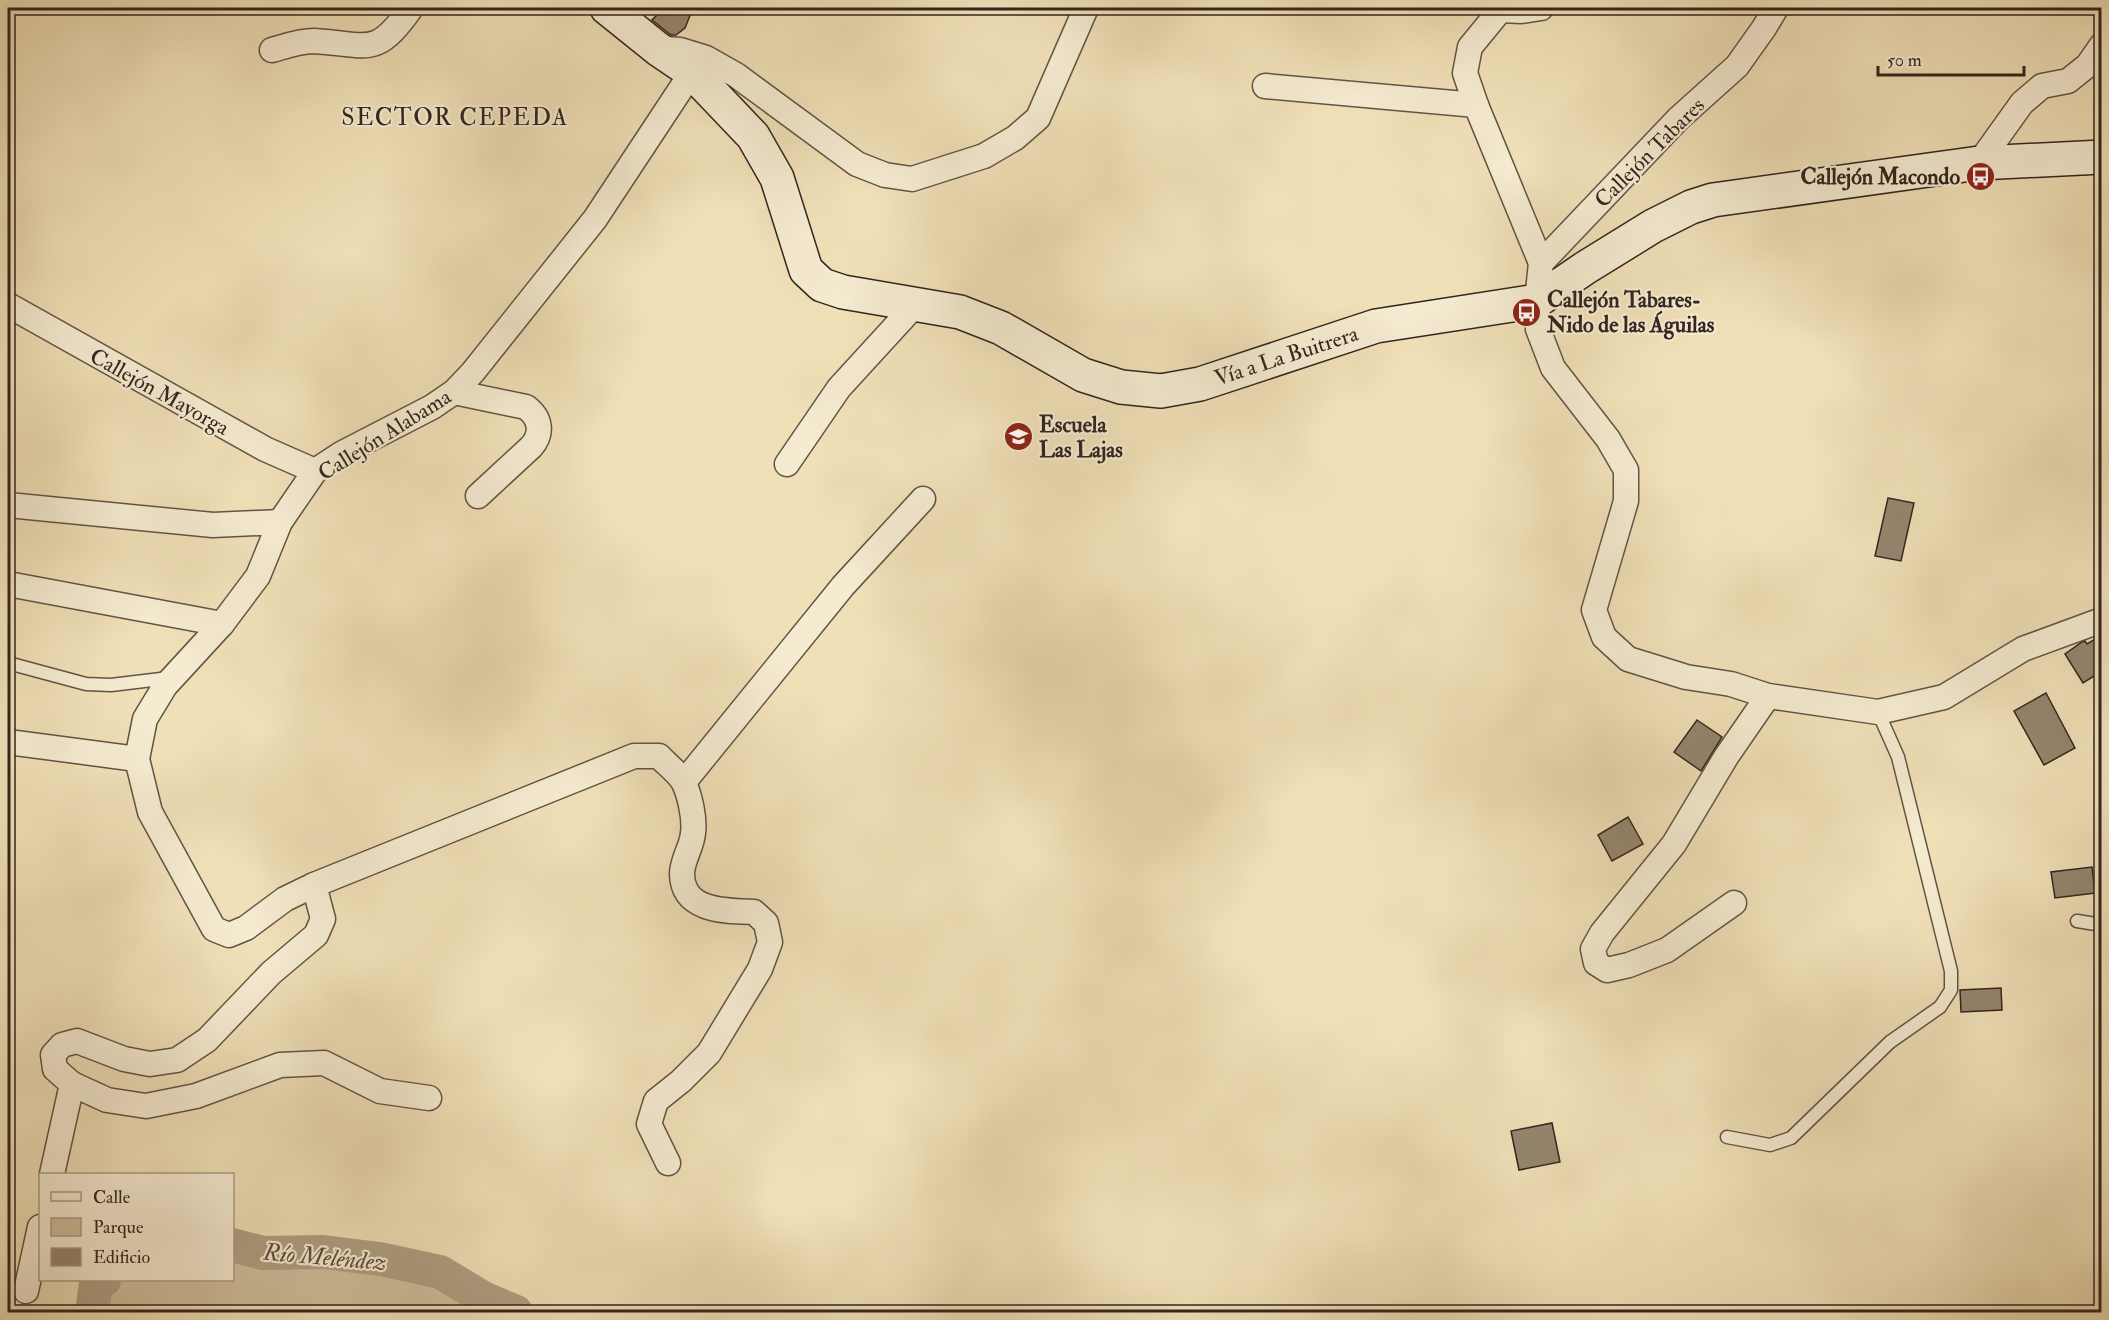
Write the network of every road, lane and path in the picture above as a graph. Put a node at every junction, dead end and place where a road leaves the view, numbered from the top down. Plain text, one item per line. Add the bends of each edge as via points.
1 (411, 8) edge
2 (607, 8) edge
3 (1086, 8) edge
4 (1541, 8) edge
5 (1776, 8) edge
6 (1502, 9) edge
7 (2102, 45) edge
8 (658, 49) junction
9 (272, 50) dead end
10 (692, 72) junction
11 (1265, 86) dead end
12 (1476, 105) junction
13 (2102, 157) edge
14 (1979, 163) junction
15 (1541, 263) junction
16 (1537, 301) junction
17 (8, 305) edge
18 (915, 305) junction
19 (454, 392) junction
20 (788, 464) dead end
21 (315, 471) junction
22 (478, 496) dead end
23 (923, 499) dead end
24 (8, 505) edge
25 (280, 522) junction
26 (8, 584) edge
27 (2102, 620) edge
28 (222, 624) junction
29 (8, 663) edge
30 (173, 678) junction
31 (1768, 696) junction
32 (1878, 712) junction
33 (8, 742) edge
34 (137, 759) junction
35 (684, 782) junction
36 (314, 885) junction
37 (1734, 903) dead end
38 (2077, 921) dead end
39 (2102, 925) edge
40 (72, 1084) junction
41 (429, 1098) dead end
42 (1727, 1137) dead end
43 (668, 1163) dead end
44 (52, 1173) edge
45 (39, 1232) edge
46 (26, 1291) dead end

1 - 9 street via 389,35 374,45 313,41
2 - 8 street, Vía a La Buitrera
3 - 8 street via 1038,118 1015,138 984,156 912,179 885,175 857,164 736,75 706,58 680,50
4 - 6 street
5 - 15 street, Callejón Tabares via 1737,66 1671,127
6 - 12 street via 1470,47 1465,73
7 - 14 street via 2088,65 2068,81 2042,86 2022,103
8 - 10 street, Vía a La Buitrera
10 - 18 street, Vía a La Buitrera via 753,136 777,178 806,270 822,285 843,292
10 - 19 street, Callejón Alabama via 595,219
11 - 12 street
12 - 15 street
13 - 14 street, Vía a La Buitrera
14 - 16 street, Vía a La Buitrera via 1691,207 1643,232
15 - 16 street
16 - 18 street, Vía a La Buitrera via 1376,326 1200,384 1161,391 1121,387 1083,375 1001,328 960,312
16 - 31 street via 1538,329 1553,368 1608,439 1626,470 1626,501 1594,610 1604,637 1628,659
17 - 21 street, Callejón Mayorga via 265,449
18 - 20 street via 839,388
19 - 21 street, Callejón Alabama via 432,408
19 - 22 street via 526,407 534,412 540,431 531,447
21 - 25 street, Callejón Alabama
23 - 35 street via 843,586
24 - 25 street via 213,525
25 - 28 street, Callejón Alabama via 258,576
26 - 28 street
27 - 32 street via 2023,649 1944,697
28 - 30 street, Callejón Alabama
29 - 30 lane via 86,684
30 - 34 street, Callejón Alabama via 145,719
31 - 32 street
31 - 37 street via 1674,844 1602,933 1593,950 1596,963 1607,970 1667,950
32 - 42 lane via 1898,757 1952,971 1951,990 1940,1007 1890,1042 1791,1138 1770,1144
33 - 34 street
34 - 36 street, Callejón Alabama via 150,812 214,929 229,935 246,928 285,899
35 - 36 street via 659,756 634,756
35 - 43 street via 693,833 682,872 686,892 699,903 719,911 754,912 766,923 770,942 760,969 709,1053 656,1101 649,1124
36 - 40 street via 323,919 316,935 272,973 207,1040 177,1060 150,1064 124,1059 77,1041 62,1045 53,1055 55,1069
38 - 39 lane
40 - 41 street via 107,1100 146,1106 196,1096 280,1065 324,1063 380,1092
40 - 44 street
45 - 46 street

